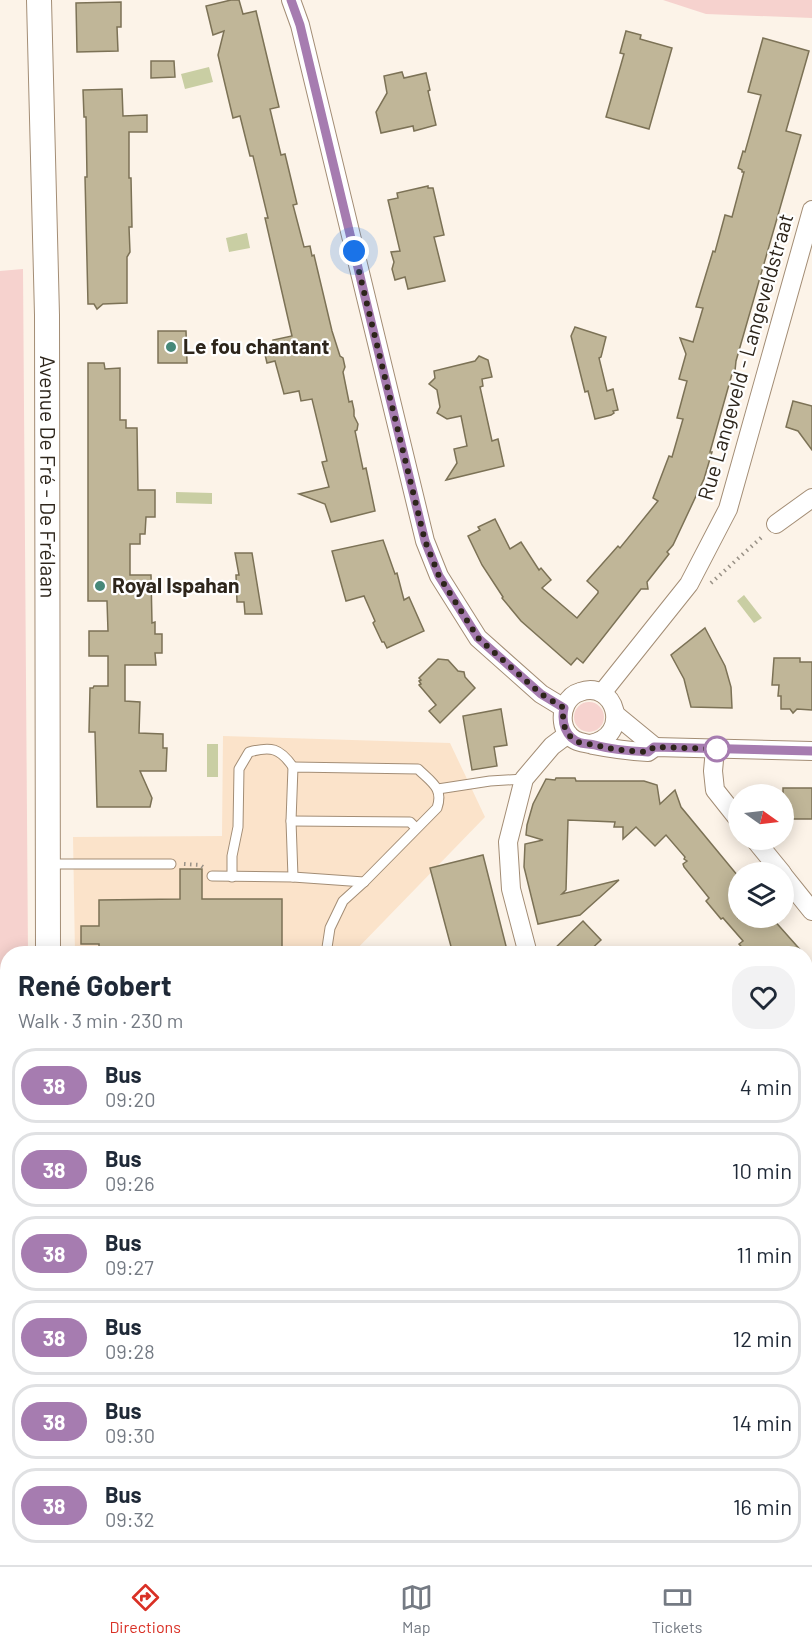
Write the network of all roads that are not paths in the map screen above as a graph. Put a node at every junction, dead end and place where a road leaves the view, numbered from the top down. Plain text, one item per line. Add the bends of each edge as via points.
1 (39, 0) edge
2 (291, 0) edge
3 (812, 210) edge
4 (812, 498) edge
5 (776, 524) road end
6 (602, 693) junction
7 (564, 708) junction
8 (616, 716) junction
9 (568, 734) junction
10 (590, 744) junction
11 (654, 747) junction
12 (715, 749) junction
13 (812, 751) edge
14 (293, 767) junction
15 (524, 778) junction
16 (438, 789) junction
17 (728, 806) edge
18 (291, 821) junction
19 (416, 828) junction
20 (763, 850) edge
21 (772, 862) edge
22 (48, 864) junction
23 (171, 864) dead end
24 (212, 876) dead end
25 (232, 877) junction
26 (293, 877) junction
27 (364, 882) junction
28 (794, 888) edge
29 (812, 910) edge
30 (48, 946) edge
31 (327, 946) edge
32 (526, 946) edge

1 - 22 main road, Avenue De Fré - De Frélaan via 47,315
2 - 7 street via 425,541 439,576 478,638 541,694
3 - 6 street, Rue Langeveld - Langeveldstraat via 728,509 689,584
4 - 5 street
6 - 7 street via 593,690 575,694
6 - 8 street
7 - 9 street via 563,726
8 - 10 street via 611,733
8 - 11 street
9 - 10 street
9 - 15 street
10 - 11 street via 618,751 648,752
11 - 12 street
12 - 13 street
12 - 17 street via 715,790
14 - 16 lane via 418,769
14 - 18 lane
14 - 25 lane via 285,756 264,748 249,752 239,769
15 - 16 lane
15 - 32 street via 508,843 512,889
16 - 19 lane via 437,808
18 - 19 lane via 410,822
18 - 26 lane
19 - 27 lane
20 - 21 street
22 - 23 lane
22 - 30 main road, Avenue De Fré - De Frélaan
24 - 25 lane
25 - 26 lane
26 - 27 lane
27 - 31 lane via 343,900 330,928
28 - 29 street

